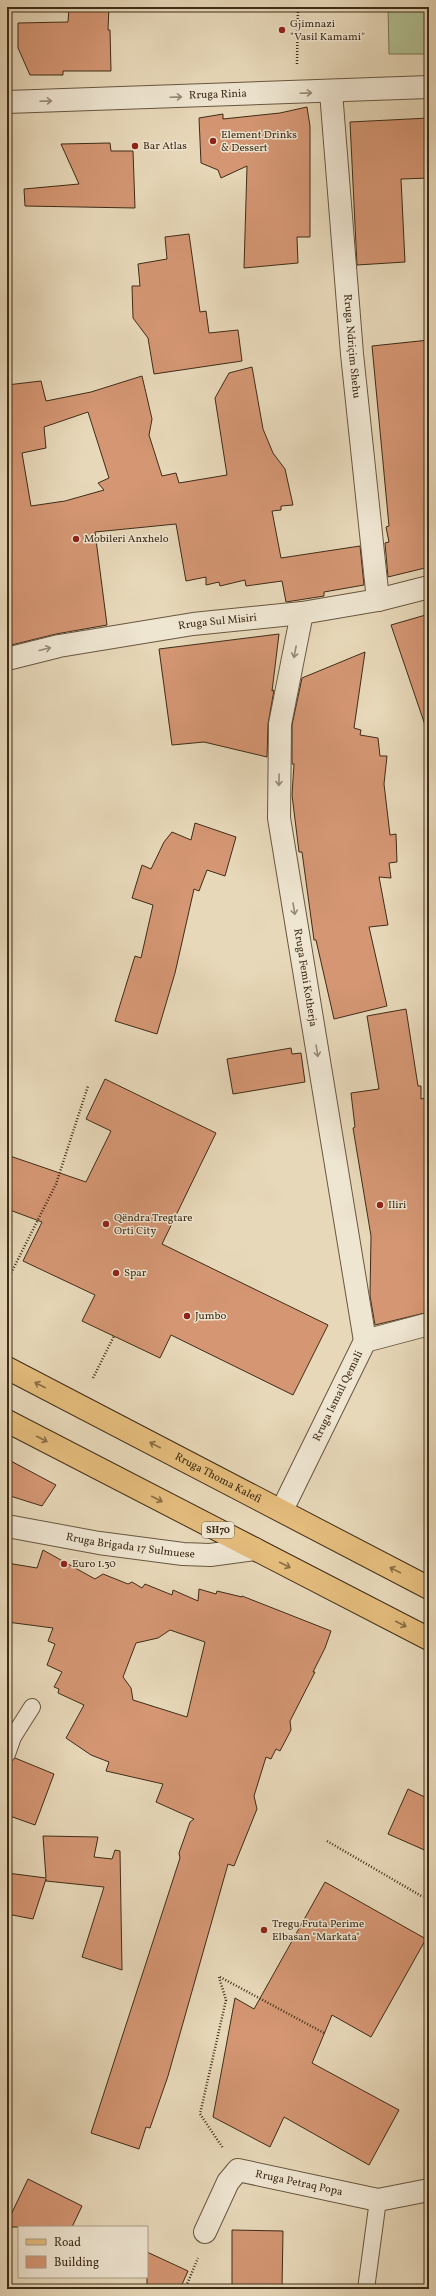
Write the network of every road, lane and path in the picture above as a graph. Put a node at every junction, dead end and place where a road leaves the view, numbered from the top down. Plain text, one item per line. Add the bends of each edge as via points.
1 (298, 7) edge
2 (297, 59) dead end
3 (429, 87) edge
4 (330, 92) junction
5 (7, 102) edge
6 (429, 587) edge
7 (378, 600) junction
8 (302, 613) junction
9 (7, 659) edge
10 (88, 1086) dead end
11 (7, 1281) edge
12 (429, 1324) edge
13 (114, 1336) dead end
14 (366, 1341) junction
15 (7, 1368) edge
16 (93, 1378) dead end
17 (7, 1421) edge
18 (282, 1510) junction
19 (7, 1526) edge
20 (255, 1549) junction
21 (429, 1588) edge
22 (429, 1639) edge
23 (32, 1707) dead end
24 (7, 1754) edge
25 (327, 1841) dead end
26 (423, 1897) dead end
27 (324, 2033) dead end
28 (209, 2128) dead end
29 (429, 2190) edge
30 (378, 2200) junction
31 (205, 2232) joint
32 (185, 2289) edge
33 (366, 2289) edge

1 - 2 path
3 - 4 street, Rruga Rinia
5 -> 4 street, Rruga Rinia
4 - 7 street, Rruga Ndriçim Shehu via 352,354
6 - 7 street, Rruga Sul Misiri
7 - 8 street, Rruga Sul Misiri
9 -> 8 street, Rruga Sul Misiri via 59,646 193,624
8 -> 14 street, Rruga Femi Kotherja via 280,724 279,818
10 - 11 path via 56,1184
12 - 14 street, Rruga Ismail Qemali
13 - 16 path
14 - 18 street, Rruga Ismail Qemali
18 -> 15 main road, Rruga Thoma Kalefi
17 -> 20 main road, SH70
21 -> 18 main road, Rruga Thoma Kalefi
19 - 20 street, Rruga Brigada 17 Sulmuese via 99,1543 183,1554 210,1555
20 -> 22 main road, SH70
23 - 24 lane via 13,1737
25 - 26 path
27 - 28 path via 219,1977 226,2000 200,2114
29 - 30 street, Rruga Petraq Popa
30 - 31 street, Rruga Petraq Popa via 238,2170 228,2182
30 - 33 lane
31 - 32 path via 196,2265

